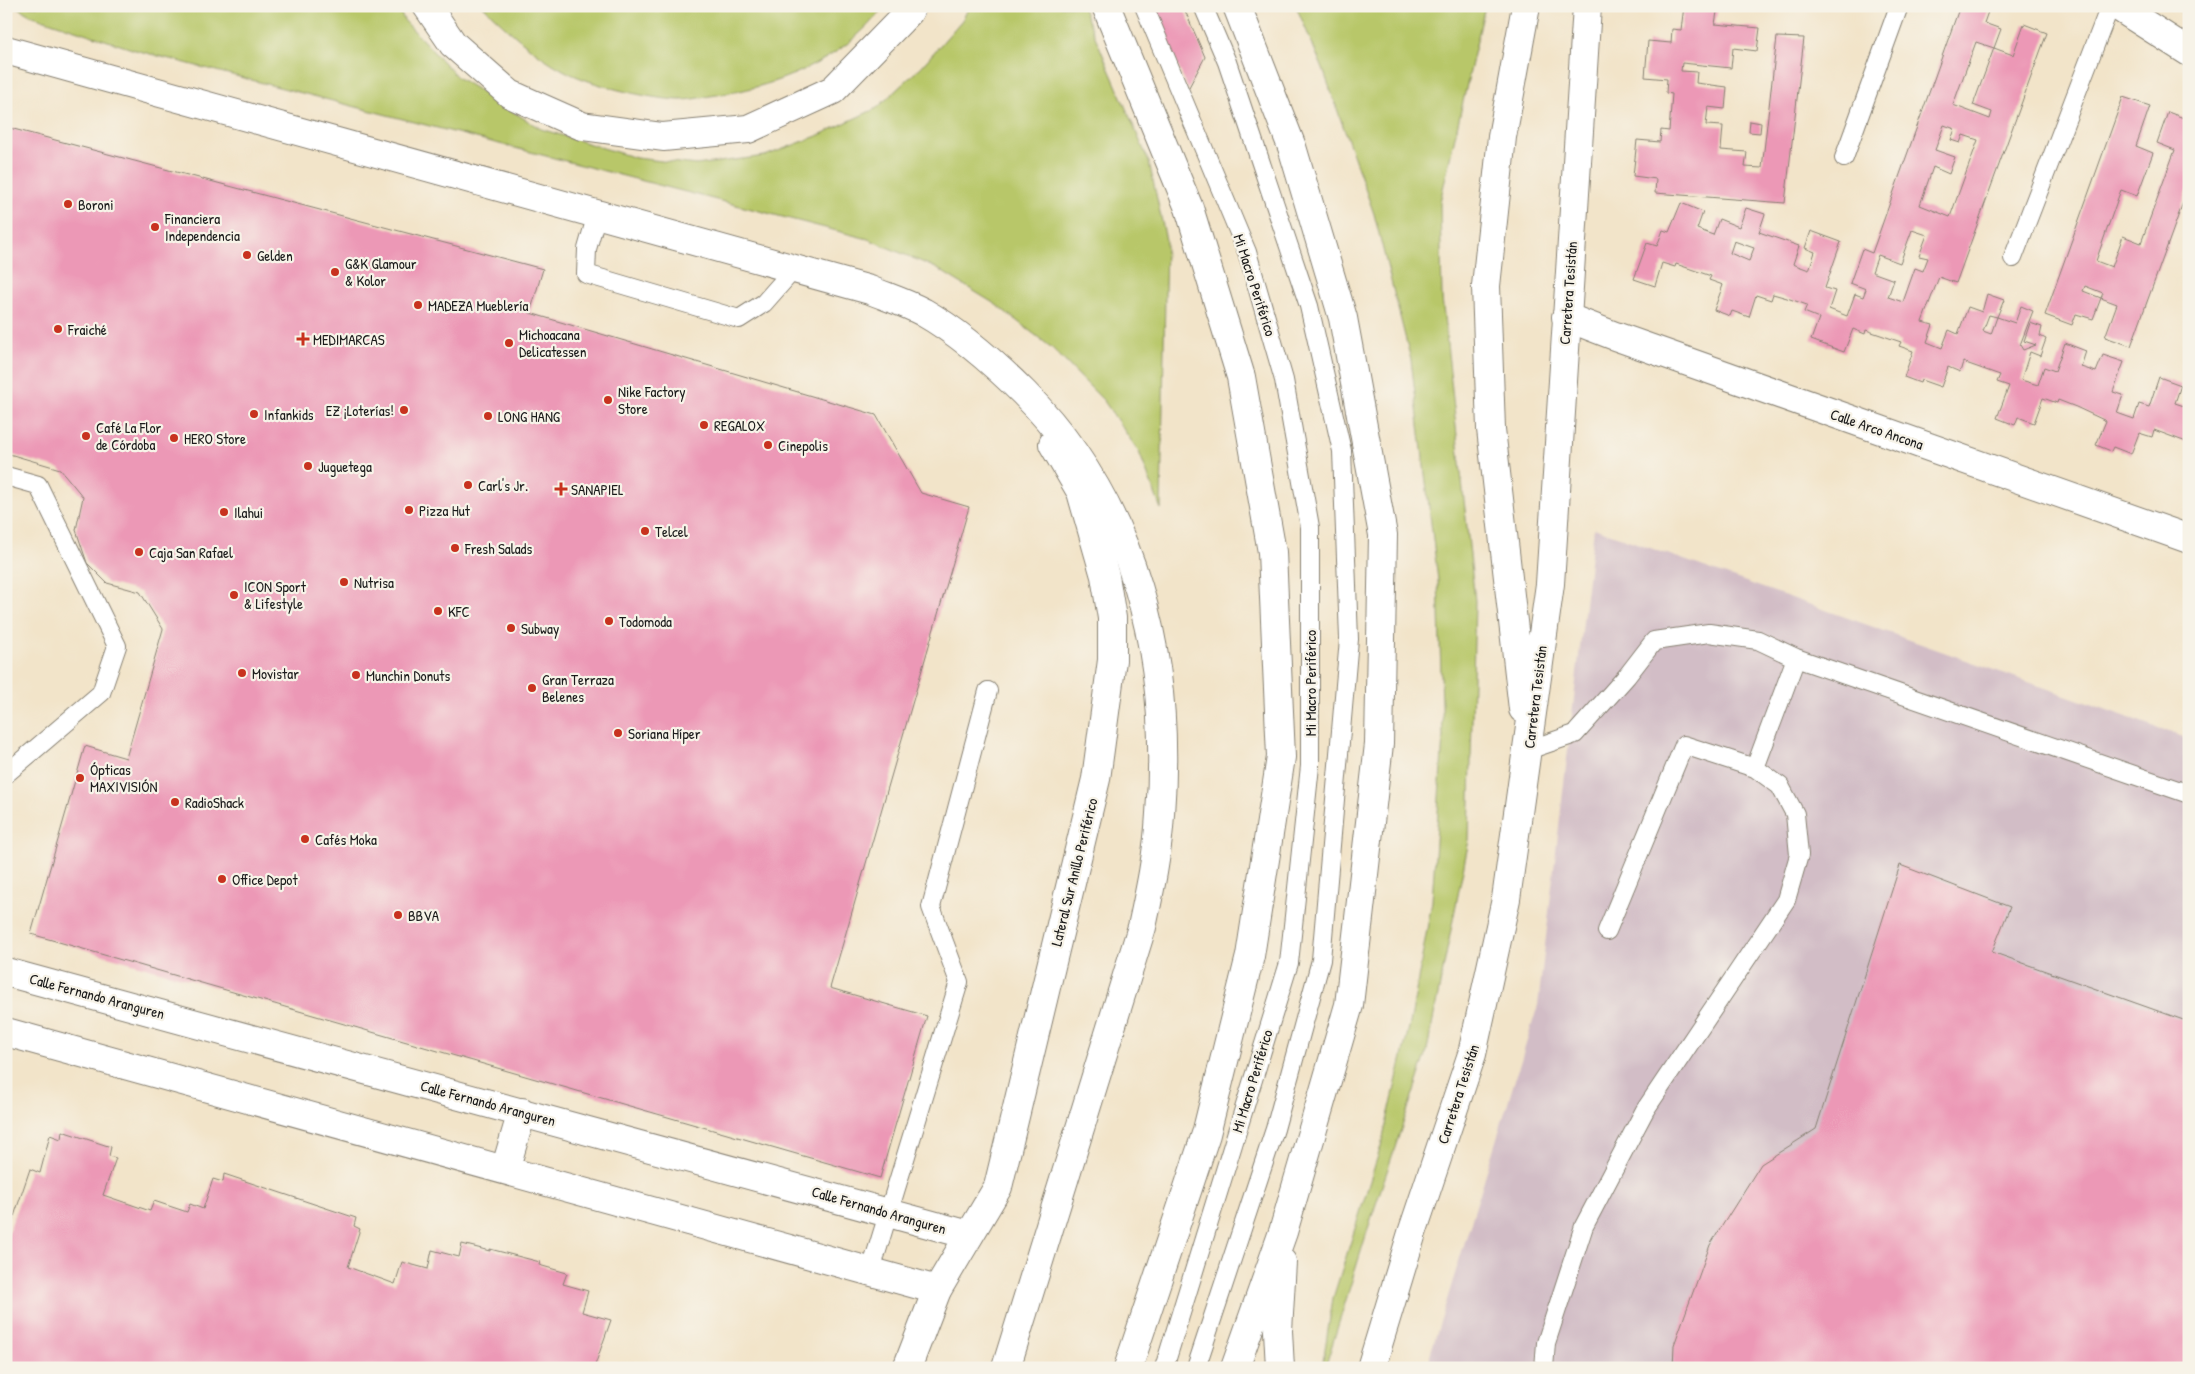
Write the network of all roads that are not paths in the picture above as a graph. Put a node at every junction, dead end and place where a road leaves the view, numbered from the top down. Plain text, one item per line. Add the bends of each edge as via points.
1 (428, 6) edge
2 (912, 6) edge
3 (1106, 6) edge
4 (1144, 6) edge
5 (1203, 6) edge
6 (1237, 6) edge
7 (1526, 6) edge
8 (1587, 6) edge
9 (1899, 6) edge
10 (2110, 6) edge
11 (2117, 6) edge
12 (9, 49) edge
13 (2189, 52) edge
14 (1844, 158) dead end
15 (597, 214) junction
16 (2013, 258) dead end
17 (794, 269) junction
18 (1566, 317) junction
19 (1006, 375) junction
20 (6, 476) edge
21 (2189, 539) edge
22 (1796, 658) junction
23 (988, 691) dead end
24 (1528, 750) junction
25 (1755, 768) junction
26 (6, 774) edge
27 (2189, 794) edge
28 (1607, 931) dead end
29 (6, 972) edge
30 (6, 1032) edge
31 (522, 1112) junction
32 (505, 1170) junction
33 (888, 1212) junction
34 (1283, 1232) junction
35 (969, 1236) junction
36 (870, 1270) junction
37 (937, 1290) junction
38 (907, 1368) edge
39 (1006, 1368) edge
40 (1128, 1368) edge
41 (1164, 1368) edge
42 (1196, 1368) edge
43 (1235, 1368) edge
44 (1280, 1368) edge
45 (1371, 1368) edge
46 (1544, 1368) edge

1 - 2 main road via 453,44 510,94 582,126 664,137 748,129 833,90
3 - 40 main road via 1189,208 1241,377 1272,552 1282,758 1250,956 1206,1134
4 - 41 lane, Mi Macro Periférico via 1248,252 1284,380 1310,527 1310,766 1289,963
5 - 42 lane, Mi Macro Periférico via 1227,62 1314,325 1342,451 1349,639 1320,960 1275,1129
6 - 34 main road via 1292,147 1344,318 1383,535 1379,744 1349,1005
7 - 24 main road via 1502,137 1486,286 1490,429
8 - 18 main road, Carretera Tesistán
9 - 14 lane
10 - 16 lane
11 - 13 main road
12 - 15 main road
15 - 17 main road
15 - 17 lane via 587,249 586,274 739,319 764,303
17 - 19 main road via 870,290 922,312
18 - 21 main road, Calle Arco Ancona
18 - 24 main road, Carretera Tesistán via 1550,584
19 - 35 main road, Lateral Sur Anillo Periférico via 1033,410 1081,492 1105,576 1112,618 1112,660 1096,779 998,1187
19 - 39 main road via 1070,446 1097,487 1119,531 1137,578 1149,625 1157,669 1163,758 1159,824 1142,927
20 - 26 lane via 38,485 117,646 102,693
22 - 24 lane via 1758,640 1709,632 1654,641 1575,734
22 - 25 lane
22 - 27 lane
23 - 33 lane via 932,907 959,982
24 - 45 main road, Carretera Tesistán via 1506,899 1472,1054
25 - 28 lane via 1684,745
25 - 46 lane via 1780,786 1795,814 1799,855 1786,900 1645,1110 1584,1226 1546,1343
29 - 31 main road, Calle Fernando Aranguren
30 - 32 main road
31 - 32 main road
31 - 33 main road, Calle Fernando Aranguren
32 - 36 main road
33 - 35 main road, Calle Fernando Aranguren
33 - 36 lane
34 - 43 main road
34 - 44 main road via 1278,1331
35 - 37 main road, Lateral Sur Anillo Periférico
36 - 37 main road
37 - 38 main road, Lateral Sur Anillo Periférico

